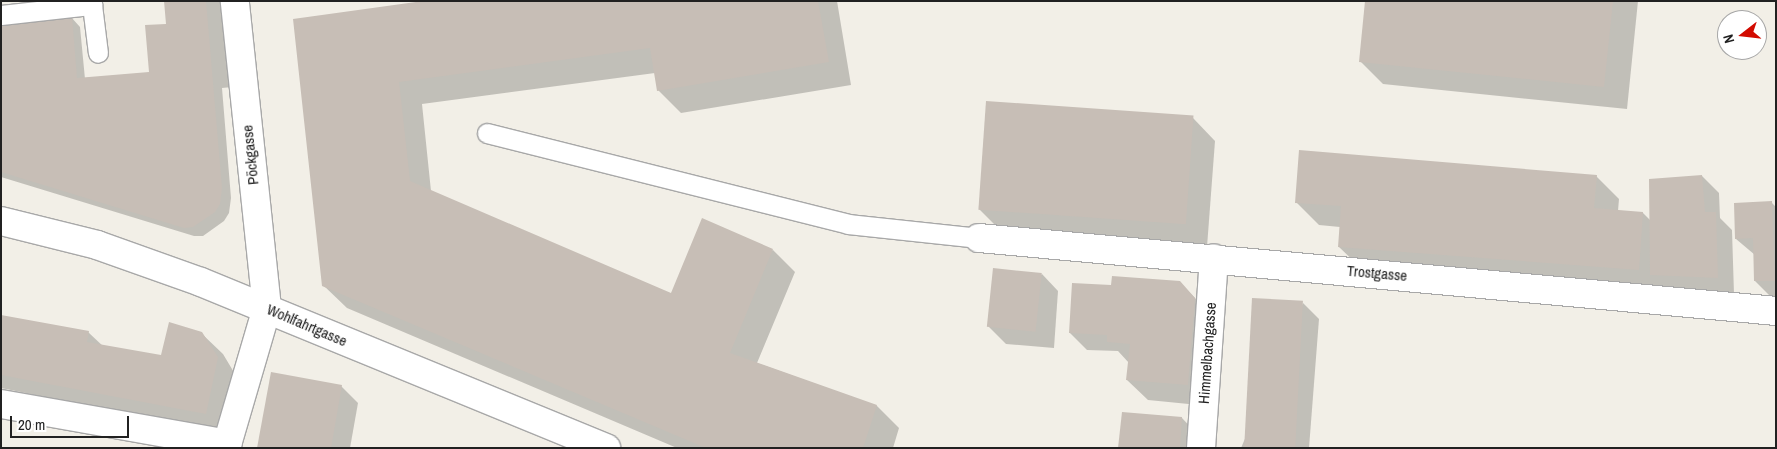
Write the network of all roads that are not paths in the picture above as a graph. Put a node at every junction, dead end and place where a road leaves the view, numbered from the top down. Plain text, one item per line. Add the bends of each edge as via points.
1 (235, 1) edge
2 (1, 15) edge
3 (98, 53) dead end
4 (487, 133) dead end
5 (1, 221) edge
6 (979, 238) joint
7 (1214, 258) junction
8 (267, 308) junction
9 (1776, 311) edge
10 (1, 404) edge
11 (226, 446) edge
12 (606, 448) edge
13 (1201, 448) edge

1 - 8 street, Pöckgasse
2 - 3 lane via 92,5
4 - 6 lane via 848,224
5 - 8 street, Wohlfahrtgasse via 97,245
6 - 7 street, Trostgasse
7 - 9 street, Trostgasse
7 - 13 street, Himmelbachgasse
8 - 11 street
8 - 12 street, Wohlfahrtgasse
10 - 11 street

